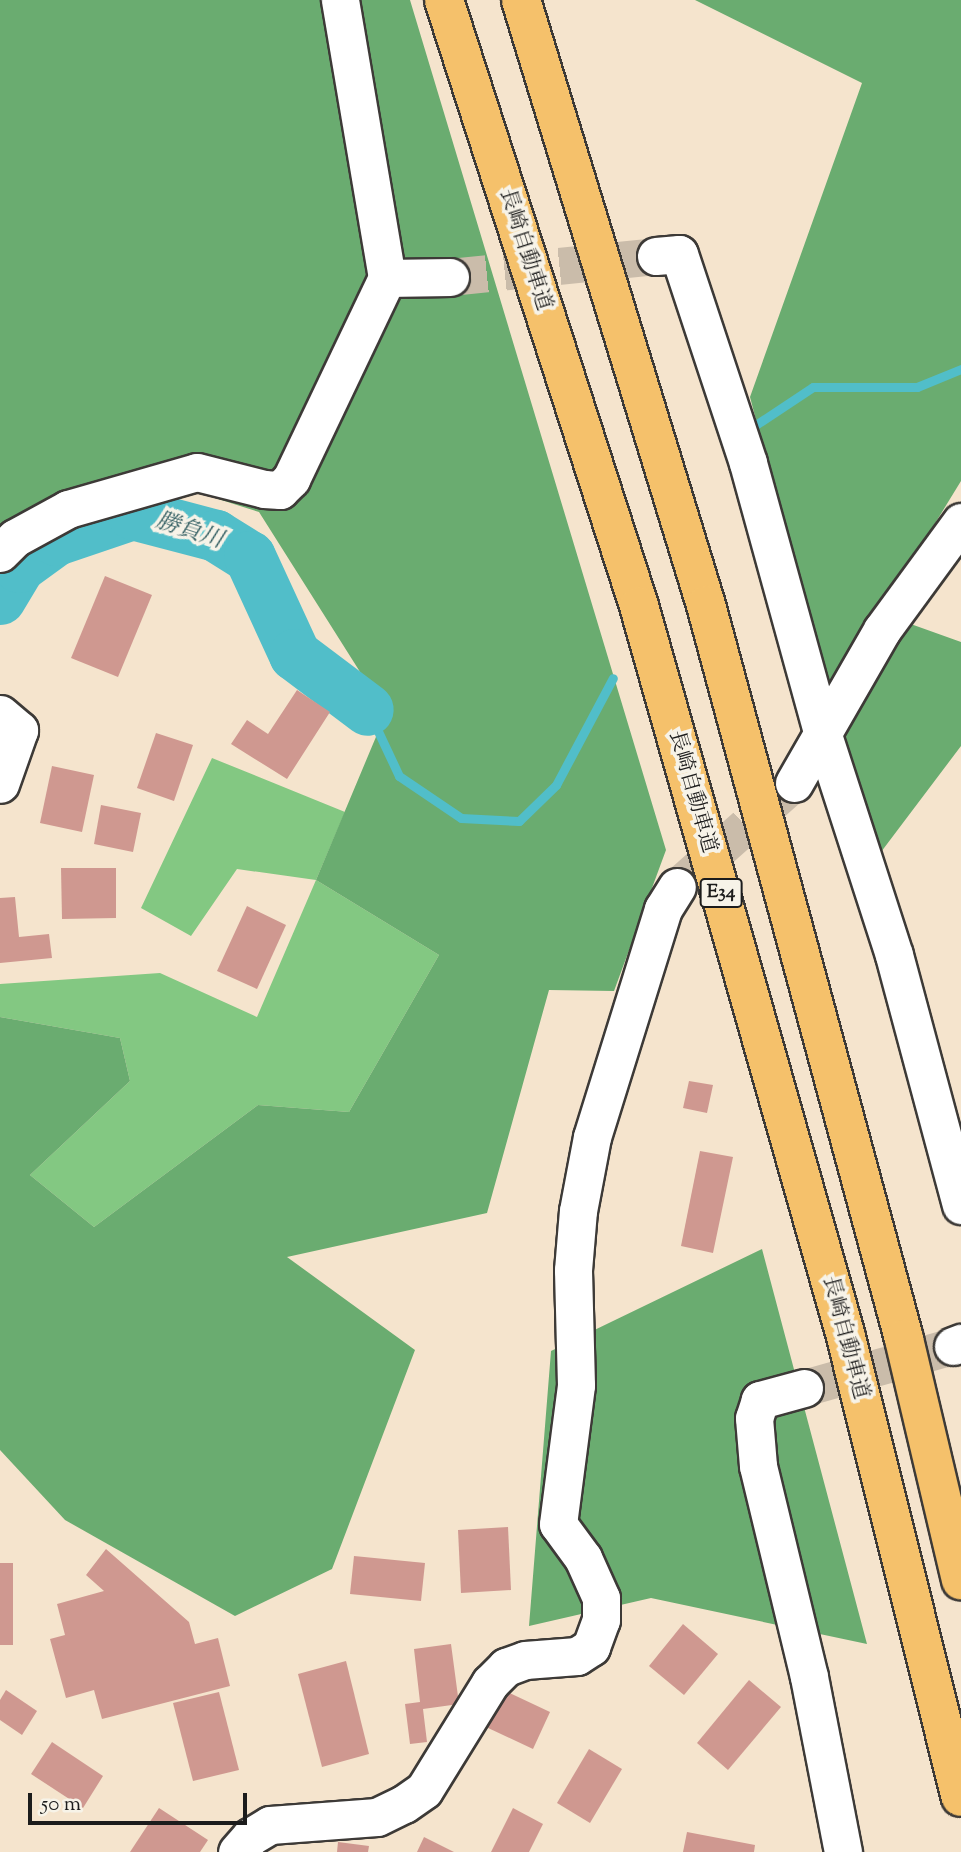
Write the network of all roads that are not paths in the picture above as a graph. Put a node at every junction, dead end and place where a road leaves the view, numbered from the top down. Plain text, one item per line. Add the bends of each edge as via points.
1 (340, 0) edge
2 (444, 0) edge
3 (521, 0) edge
4 (656, 256) tunnel mouth
5 (450, 277) tunnel mouth
6 (387, 278) junction
7 (961, 522) edge
8 (0, 553) edge
9 (3, 716) edge
10 (822, 732) junction
11 (794, 783) tunnel mouth
12 (0, 784) edge
13 (677, 887) tunnel mouth
14 (961, 1205) edge
15 (804, 1388) tunnel mouth
16 (961, 1580) edge
17 (961, 1797) edge
18 (237, 1852) edge
19 (843, 1852) edge

1 - 6 street
2 - 17 highway, 長崎自動車道 / E34 via 639,606 845,1333
3 - 16 highway via 706,605 904,1339
4 - 10 street via 679,254 748,463
5 - 6 street
6 - 8 street via 291,479 280,490 245,486 197,472 68,509 15,538
7 - 10 street via 882,630
9 - 12 street via 19,730
10 - 11 street
10 - 14 street via 894,955
13 - 18 street via 663,909 600,1112 578,1211 573,1270 576,1385 558,1524 583,1558 601,1598 601,1620 590,1647 577,1656 525,1660 506,1667 490,1683 424,1790 404,1804 377,1817 270,1825
15 - 19 street via 760,1400 754,1418 755,1442

